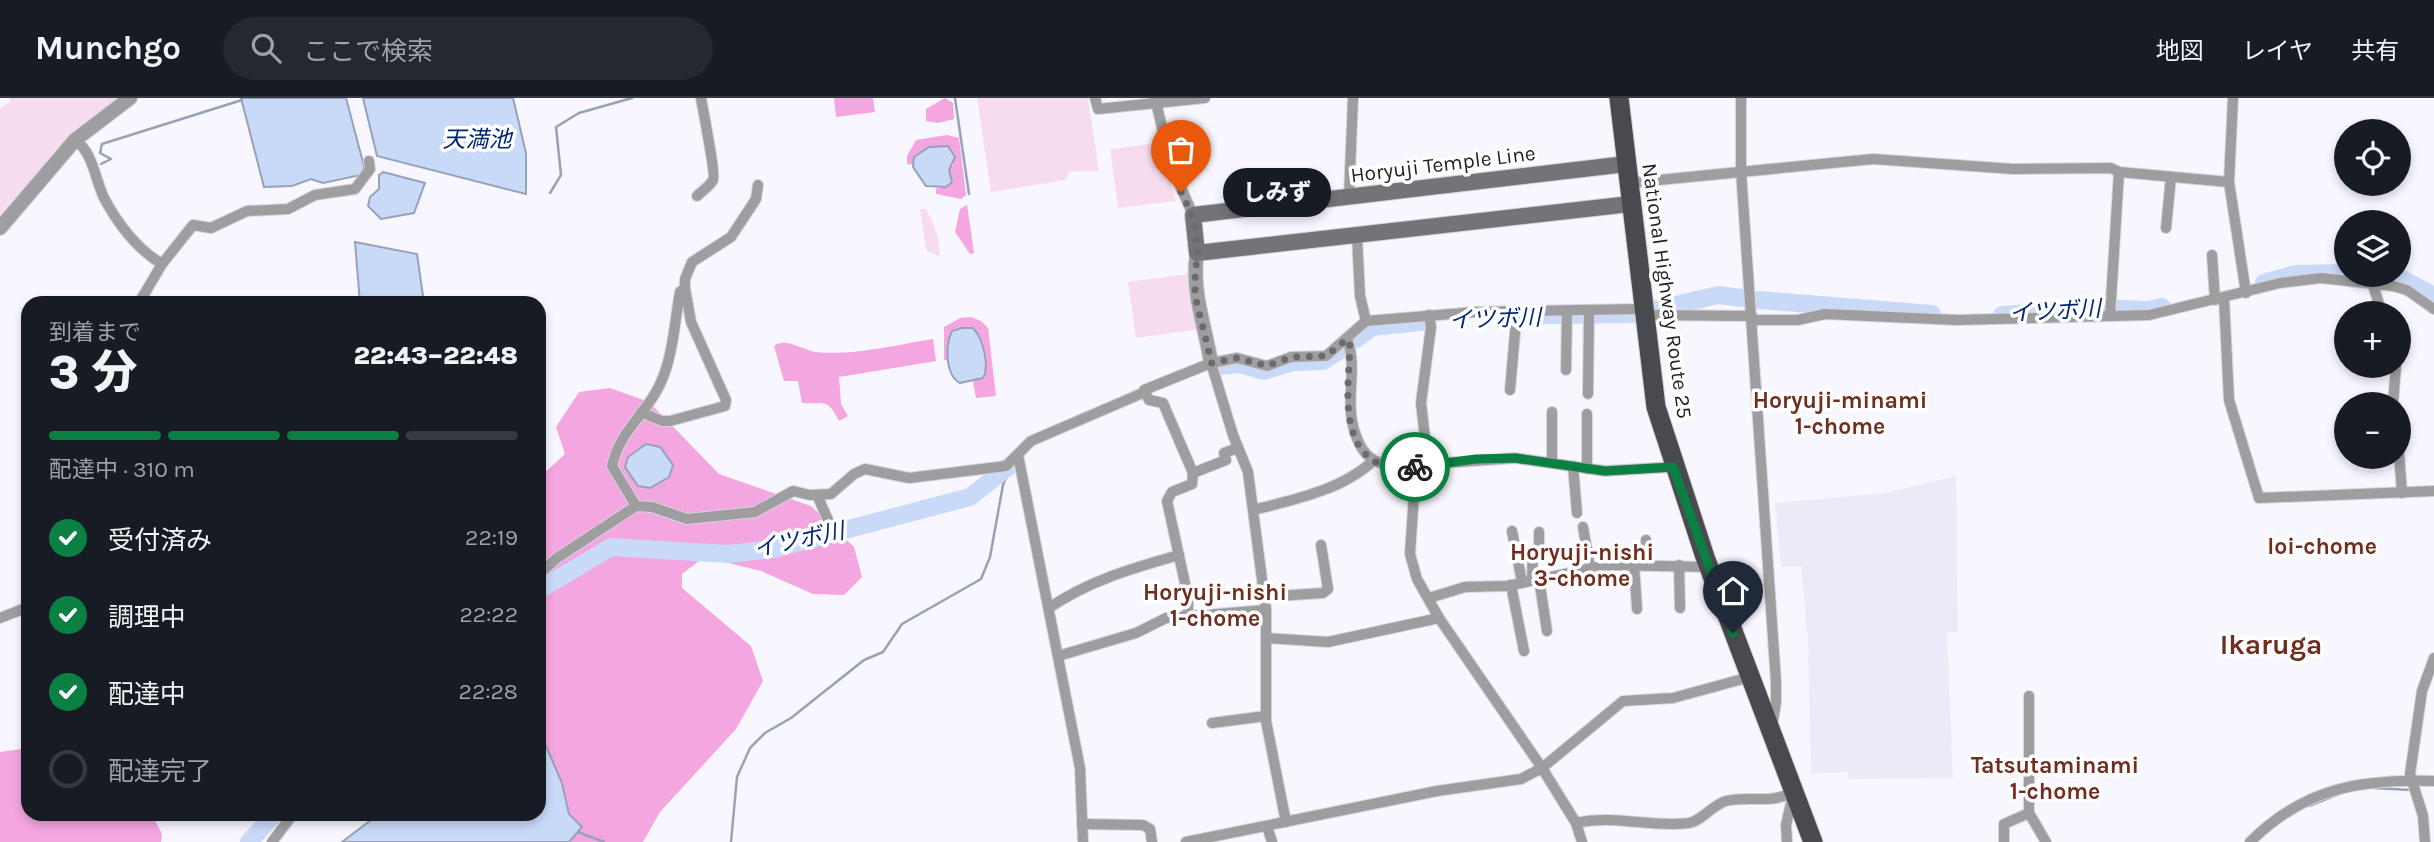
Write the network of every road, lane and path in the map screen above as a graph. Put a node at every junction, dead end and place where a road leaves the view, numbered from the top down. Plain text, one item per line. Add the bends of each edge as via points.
1 (130, 98) edge
2 (701, 98) edge
3 (1095, 98) edge
4 (1205, 98) edge
5 (1353, 98) edge
6 (1619, 98) edge
7 (1741, 98) edge
8 (2233, 98) edge
9 (1155, 100) edge
10 (75, 140) junction
11 (369, 161) dead end
12 (1741, 171) junction
13 (2119, 172) junction
14 (1627, 174) junction
15 (2171, 177) junction
16 (2229, 181) junction
17 (758, 185) dead end
18 (697, 196) dead end
19 (1349, 196) junction
20 (1630, 204) junction
21 (1193, 215) junction
22 (0, 228) edge
23 (2166, 228) dead end
24 (1357, 236) junction
25 (1197, 253) junction
26 (2211, 256) dead end
27 (162, 264) junction
28 (2334, 280) edge
29 (2394, 287) edge
30 (685, 288) junction
31 (2245, 289) junction
32 (143, 296) edge
33 (2217, 296) junction
34 (2434, 309) edge
35 (2109, 311) junction
36 (1642, 312) junction
37 (1517, 314) junction
38 (1567, 314) junction
39 (1589, 314) junction
40 (1430, 318) junction
41 (1752, 318) junction
42 (1366, 321) junction
43 (1347, 339) junction
44 (1211, 363) junction
45 (1566, 370) dead end
46 (1510, 390) dead end
47 (1145, 392) junction
48 (1588, 394) dead end
49 (641, 412) junction
50 (1552, 412) dead end
51 (1587, 414) dead end
52 (1238, 448) junction
53 (1018, 455) junction
54 (1373, 461) junction
55 (1552, 462) junction
56 (1427, 464) junction
57 (1573, 466) junction
58 (1673, 467) junction
59 (1587, 469) junction
60 (2401, 469) edge
61 (1411, 470) junction
62 (1193, 474) junction
63 (2434, 491) edge
64 (2403, 493) junction
65 (817, 495) junction
66 (636, 506) junction
67 (1253, 510) junction
68 (1577, 513) dead end
69 (828, 520) dead end
70 (1583, 527) dead end
71 (1512, 531) dead end
72 (1539, 532) dead end
73 (1646, 540) dead end
74 (1321, 545) dead end
75 (1179, 555) junction
76 (1634, 564) junction
77 (1647, 564) junction
78 (1679, 565) junction
79 (1590, 567) junction
80 (1708, 567) junction
81 (546, 568) edge
82 (1526, 581) junction
83 (1263, 597) junction
84 (1429, 598) junction
85 (1049, 608) junction
86 (1680, 608) dead end
87 (1637, 609) dead end
88 (21, 610) edge
89 (1266, 610) junction
90 (1188, 615) junction
91 (0, 618) edge
92 (1440, 618) junction
93 (1547, 631) dead end
94 (1266, 638) junction
95 (1524, 651) dead end
96 (1058, 656) junction
97 (2434, 658) edge
98 (1750, 677) junction
99 (2029, 696) dead end
100 (1266, 716) junction
101 (1212, 723) dead end
102 (1771, 732) junction
103 (1542, 768) junction
104 (2413, 780) junction
105 (2434, 781) edge
106 (1794, 792) junction
107 (2029, 813) junction
108 (288, 821) edge
109 (1286, 822) junction
110 (1576, 823) junction
111 (1082, 824) junction
112 (1267, 826) junction
113 (272, 842) edge
114 (1083, 842) edge
115 (1152, 842) edge
116 (1186, 842) edge
117 (1272, 842) edge
118 (1581, 842) edge
119 (1787, 842) edge
120 (1813, 842) edge
121 (2004, 842) edge
122 (2046, 842) edge
123 (2250, 842) edge
124 (2426, 842) edge

1 - 10 street
2 - 18 street via 714,170 713,180
3 - 9 street via 1098,109
4 - 9 street
5 - 19 street
6 - 14 highway, National Highway Route 25
7 - 12 street
8 - 16 street
9 - 21 street via 1171,165
10 - 22 street
10 - 27 street via 84,146 104,198 141,251
11 - 27 street via 370,169 355,189 315,195 288,209 247,211 211,228 193,225
12 - 13 street via 1873,159 2013,169 2111,168
12 - 14 street
12 - 41 street
13 - 15 street
13 - 35 street
14 - 19 main road, Horyuji Temple Line
14 - 20 highway, National Highway Route 25
15 - 16 street
15 - 23 street
16 - 31 street
17 - 30 street via 756,199 731,237 692,262
19 - 21 main road, Horyuji Temple Line
20 - 24 main road
20 - 36 highway, National Highway Route 25
21 - 25 main road
24 - 25 main road
24 - 42 street
25 - 44 street via 1197,304
26 - 33 street
27 - 32 street
28 - 31 street via 2308,278
29 - 34 street via 2407,290
30 - 49 street via 680,292 668,366
30 - 49 street via 691,322 726,400 724,406 670,421
31 - 33 street
33 - 35 street via 2149,315
33 - 64 street via 2229,400 2259,498
35 - 41 street via 1957,320 1825,314 1798,320
36 - 39 street
36 - 41 street
36 - 58 highway, National Highway Route 25 via 1656,407
37 - 38 street
37 - 40 street
37 - 46 street
38 - 39 street
38 - 45 street
39 - 48 street
40 - 42 street
40 - 56 street via 1421,402
41 - 102 street via 1776,682
42 - 43 street
43 - 44 street via 1326,356 1291,357 1267,366 1237,358
43 - 54 street via 1352,428
44 - 47 street
44 - 52 street
47 - 53 street via 1031,441
47 - 62 street via 1149,400 1163,403
49 - 66 street via 628,425 612,466
50 - 55 street
51 - 59 street
52 - 62 street via 1224,453 1226,460
52 - 67 street via 1248,472
53 - 65 street via 994,469 909,478 866,469 853,474 837,492
53 - 85 street
54 - 61 street
54 - 67 street via 1309,496
55 - 56 street via 1476,459
55 - 57 street
56 - 61 street
57 - 59 street
57 - 68 street
58 - 59 street
58 - 80 highway, National Highway Route 25
60 - 64 street
61 - 84 street via 1415,479 1410,554
62 - 75 street via 1192,484 1172,492 1167,501
63 - 64 street
65 - 66 street via 793,491 755,512 690,519
65 - 69 street
66 - 81 street
67 - 83 street
70 - 79 street
71 - 82 street
72 - 82 street via 1539,550 1533,550
73 - 77 street
74 - 83 street via 1328,589
75 - 85 street via 1116,574
75 - 90 street
76 - 77 street
76 - 79 street
76 - 87 street
77 - 78 street
78 - 80 street
78 - 86 street
79 - 82 street
80 - 98 highway, National Highway Route 25
82 - 84 street via 1465,587
82 - 93 street
82 - 95 street
83 - 89 street
84 - 92 street
85 - 96 street
88 - 91 street
89 - 90 street
89 - 94 street
90 - 96 street via 1166,618 1136,633
92 - 94 street via 1328,642
92 - 103 street
94 - 100 street
96 - 111 street via 1080,768
97 - 104 street via 2422,691 2410,774
98 - 102 highway, National Highway Route 25
98 - 103 street via 1673,698 1623,701
99 - 107 street
100 - 101 street
100 - 109 street
102 - 106 highway, National Highway Route 25
103 - 109 street via 1521,779
103 - 110 street
104 - 105 street
104 - 123 street via 2343,786 2275,817
104 - 124 street
106 - 110 street via 1779,800 1725,801 1692,822 1639,824 1616,818
106 - 119 street
106 - 120 highway, National Highway Route 25
107 - 121 street via 2004,824
107 - 122 street
108 - 113 street
109 - 112 street
110 - 118 street
111 - 114 street
111 - 115 street via 1143,825 1150,829
112 - 116 street
112 - 117 street

